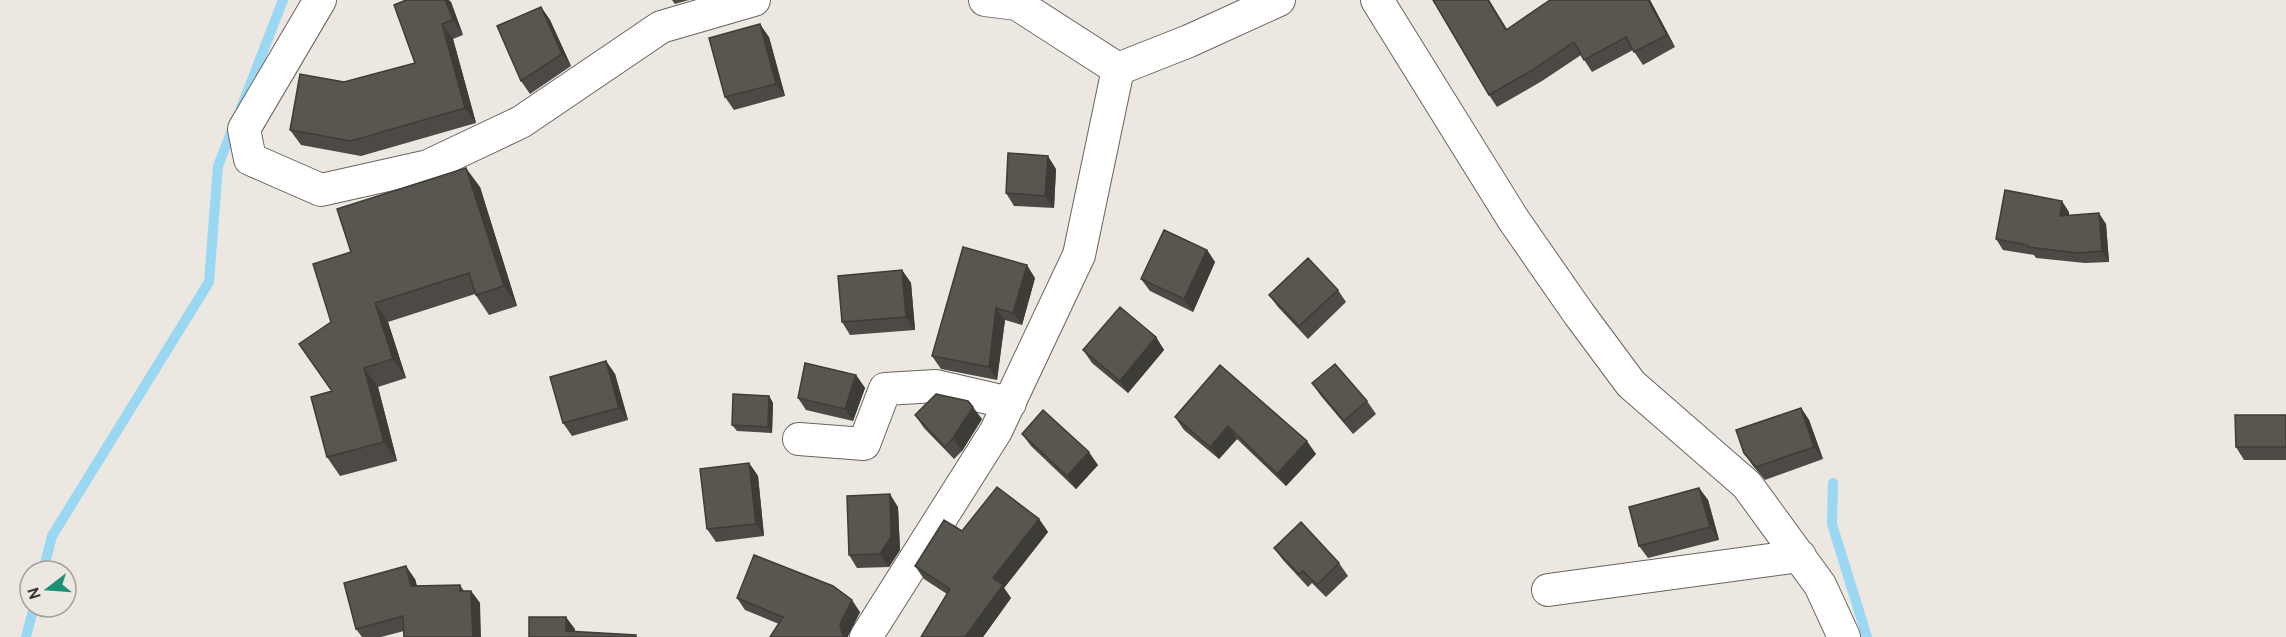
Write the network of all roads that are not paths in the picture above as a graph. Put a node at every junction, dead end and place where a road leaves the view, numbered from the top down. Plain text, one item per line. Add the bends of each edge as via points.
1 (320, 0) edge
2 (754, 0) edge
3 (985, 0) edge
4 (1279, 0) edge
5 (1377, 0) edge
6 (1118, 69) junction
7 (1010, 403) junction
8 (800, 439) dead end
9 (1800, 556) junction
10 (1548, 590) dead end
11 (866, 637) edge
12 (1844, 637) edge

1 - 2 street via 244,129 250,159 321,190 428,166 521,122 661,27
3 - 6 street via 1017,4
4 - 6 street
5 - 9 street via 1513,219 1631,384 1748,485
6 - 7 street via 1079,255
7 - 8 street via 936,386 885,389 864,444
7 - 11 street
9 - 10 street
9 - 12 street via 1821,585

